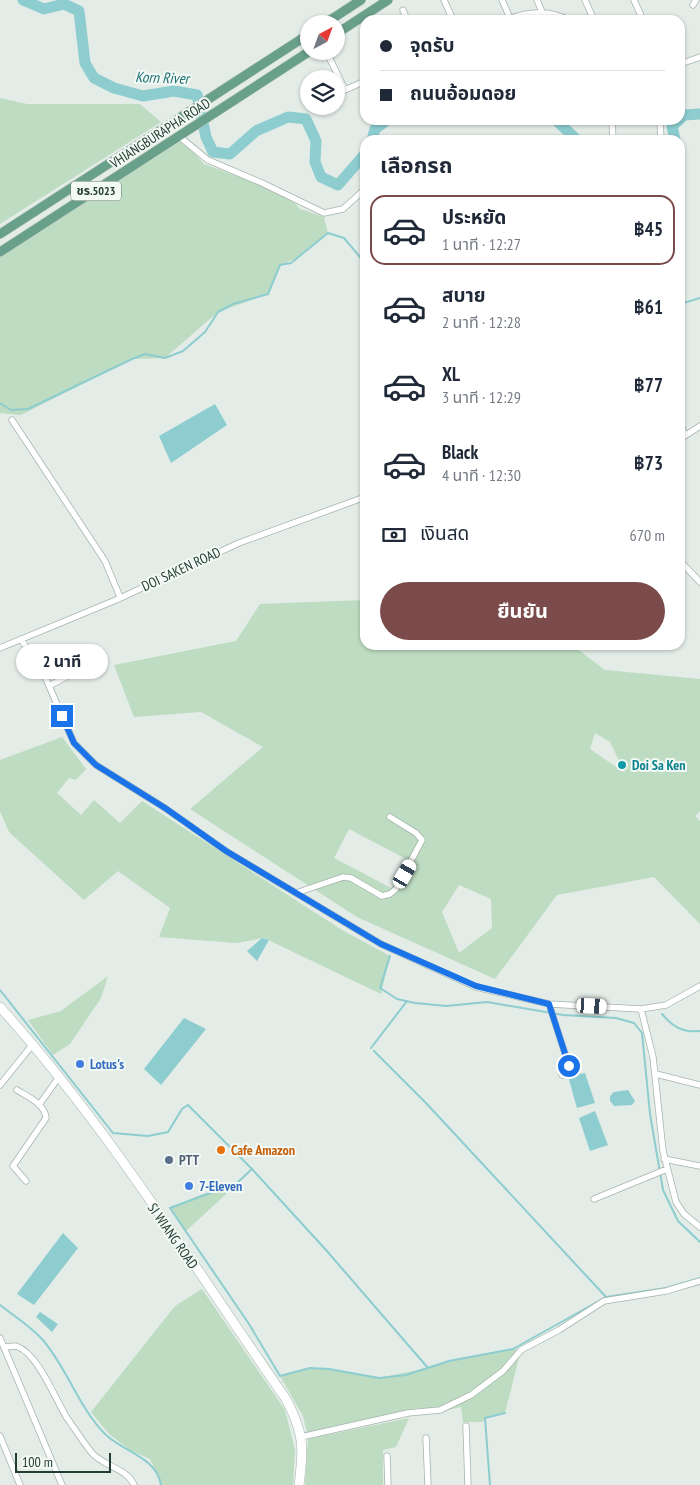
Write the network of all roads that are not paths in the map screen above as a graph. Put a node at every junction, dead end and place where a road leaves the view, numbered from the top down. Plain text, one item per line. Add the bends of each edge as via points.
1 (361, 0) edge
2 (388, 0) edge
3 (444, 0) edge
4 (502, 0) edge
5 (537, 0) edge
6 (586, 0) edge
7 (634, 0) edge
8 (403, 10) dead end
9 (542, 12) junction
10 (338, 15) edge
11 (365, 15) edge
12 (405, 15) edge
13 (451, 15) edge
14 (507, 15) edge
15 (527, 15) edge
16 (559, 15) edge
17 (592, 15) edge
18 (641, 15) edge
19 (360, 18) edge
20 (345, 28) edge
21 (300, 40) edge
22 (700, 57) edge
23 (300, 58) edge
24 (685, 62) edge
25 (360, 83) edge
26 (345, 90) edge
27 (180, 137) junction
28 (360, 193) edge
29 (0, 234) edge
30 (1, 250) edge
31 (12, 420) dead end
32 (700, 426) edge
33 (685, 436) edge
34 (360, 499) edge
35 (685, 567) edge
36 (700, 582) edge
37 (120, 597) junction
38 (21, 639) junction
39 (0, 648) edge
40 (100, 671) dead end
41 (48, 686) junction
42 (390, 817) dead end
43 (296, 893) junction
44 (700, 986) edge
45 (549, 1004) junction
46 (0, 1007) edge
47 (642, 1009) junction
48 (33, 1044) junction
49 (656, 1074) junction
50 (562, 1075) dead end
51 (59, 1077) junction
52 (0, 1084) edge
53 (700, 1085) edge
54 (17, 1090) dead end
55 (39, 1105) junction
56 (664, 1159) junction
57 (700, 1166) edge
58 (667, 1169) junction
59 (26, 1181) dead end
60 (594, 1199) dead end
61 (700, 1227) edge
62 (700, 1281) edge
63 (0, 1338) edge
64 (4, 1347) junction
65 (466, 1426) dead end
66 (0, 1436) edge
67 (301, 1437) junction
68 (426, 1438) dead end
69 (387, 1456) dead end
70 (20, 1485) edge
71 (62, 1485) edge
72 (134, 1485) edge
73 (299, 1485) edge
74 (388, 1485) edge
75 (428, 1485) edge
76 (468, 1485) edge

1 - 10 main road
2 - 11 main road
3 - 13 street
4 - 14 street
5 - 9 street
6 - 17 street
7 - 18 street
8 - 12 street
9 - 15 street
9 - 16 street
19 - 20 main road
21 - 29 main road, VHIANGBURAPHA ROAD / ชร.5023
22 - 24 street
23 - 27 main road, VHIANGBURAPHA ROAD / ชร.5023
25 - 26 street
27 - 28 street via 208,160 324,213 342,209
27 - 30 main road, VHIANGBURAPHA ROAD / ชร.5023
31 - 37 street via 105,561
32 - 33 street
34 - 37 street, DOI SAKEN ROAD via 239,542
35 - 36 street
37 - 38 street, DOI SAKEN ROAD
38 - 39 street, DOI SAKEN ROAD
38 - 41 street
40 - 41 street via 81,669
41 - 43 street via 74,743 96,765
42 - 43 street via 422,840 396,889 390,894 382,896 351,878 343,877
43 - 45 street via 381,944 476,986
44 - 47 street via 666,1005
45 - 47 street
45 - 50 street via 569,1066
46 - 48 main road, SI WIANG ROAD
47 - 49 street
48 - 51 main road, SI WIANG ROAD
48 - 52 street
49 - 53 street
49 - 56 street
51 - 55 street
51 - 67 main road, SI WIANG ROAD via 120,1159 286,1399
54 - 55 street
55 - 59 street via 46,1118 13,1166
56 - 57 street
56 - 58 street
58 - 60 street
58 - 61 street via 676,1202 684,1214
62 - 67 street via 666,1291 604,1301 521,1350 503,1371 471,1395 440,1410 408,1412
63 - 64 street
64 - 71 street
64 - 72 street via 14,1346 31,1358 93,1454 104,1464 128,1476
65 - 76 street
66 - 70 street
67 - 73 main road, SI WIANG ROAD via 304,1452
68 - 75 street
69 - 74 street

